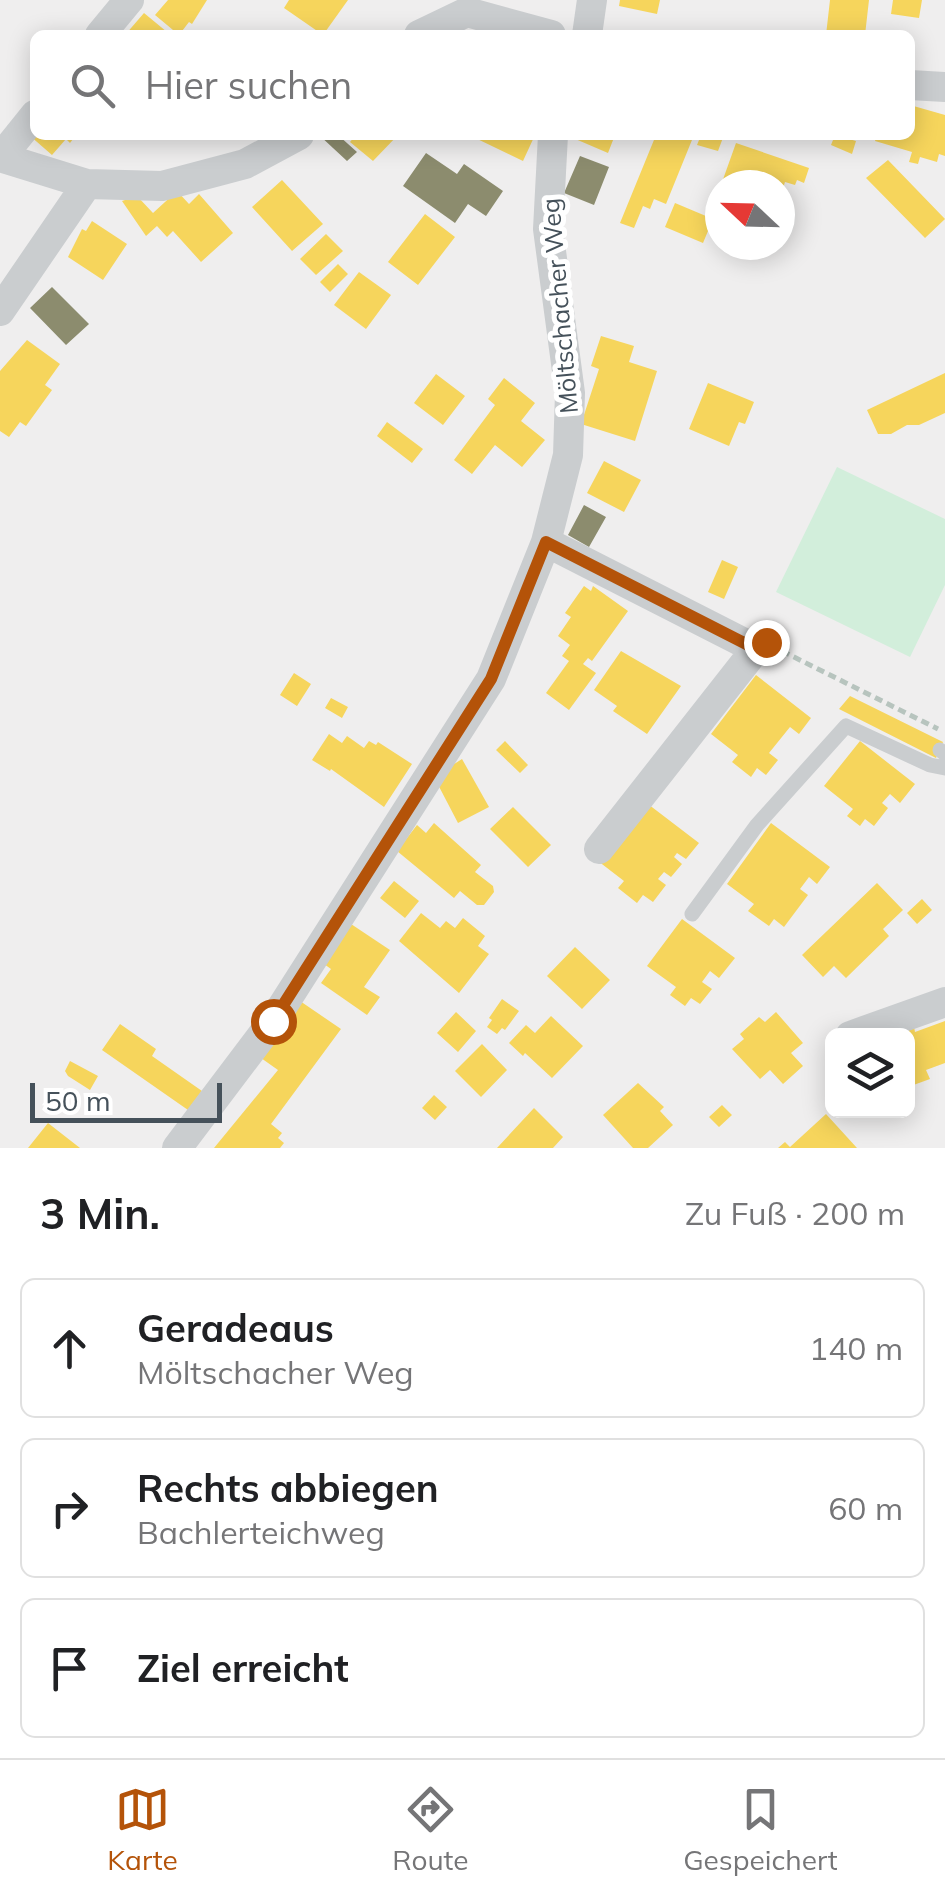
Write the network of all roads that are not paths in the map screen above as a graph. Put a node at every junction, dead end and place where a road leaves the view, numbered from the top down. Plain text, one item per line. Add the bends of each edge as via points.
1 (129, 0) edge
2 (592, 0) edge
3 (104, 30) edge
4 (429, 30) edge
5 (533, 30) edge
6 (588, 30) edge
7 (915, 85) edge
8 (945, 86) edge
9 (30, 121) edge
10 (291, 140) edge
11 (553, 140) edge
12 (0, 157) edge
13 (87, 184) junction
14 (0, 311) edge
15 (546, 542) junction
16 (945, 768) edge
17 (600, 849) dead end
18 (692, 914) dead end
19 (945, 1002) edge
20 (871, 1028) edge
21 (177, 1148) edge

1 - 3 street
2 - 6 street
4 - 5 street via 467,12
7 - 8 street
9 - 12 street
10 - 13 street via 245,164 162,186
11 - 15 street, Möltschacher Weg via 548,230 570,393 568,455
12 - 13 street
13 - 14 street
15 - 17 street via 756,649
15 - 21 street, Möltschacher Weg via 491,679 273,1021
16 - 18 lane via 846,726 757,825
19 - 20 street

